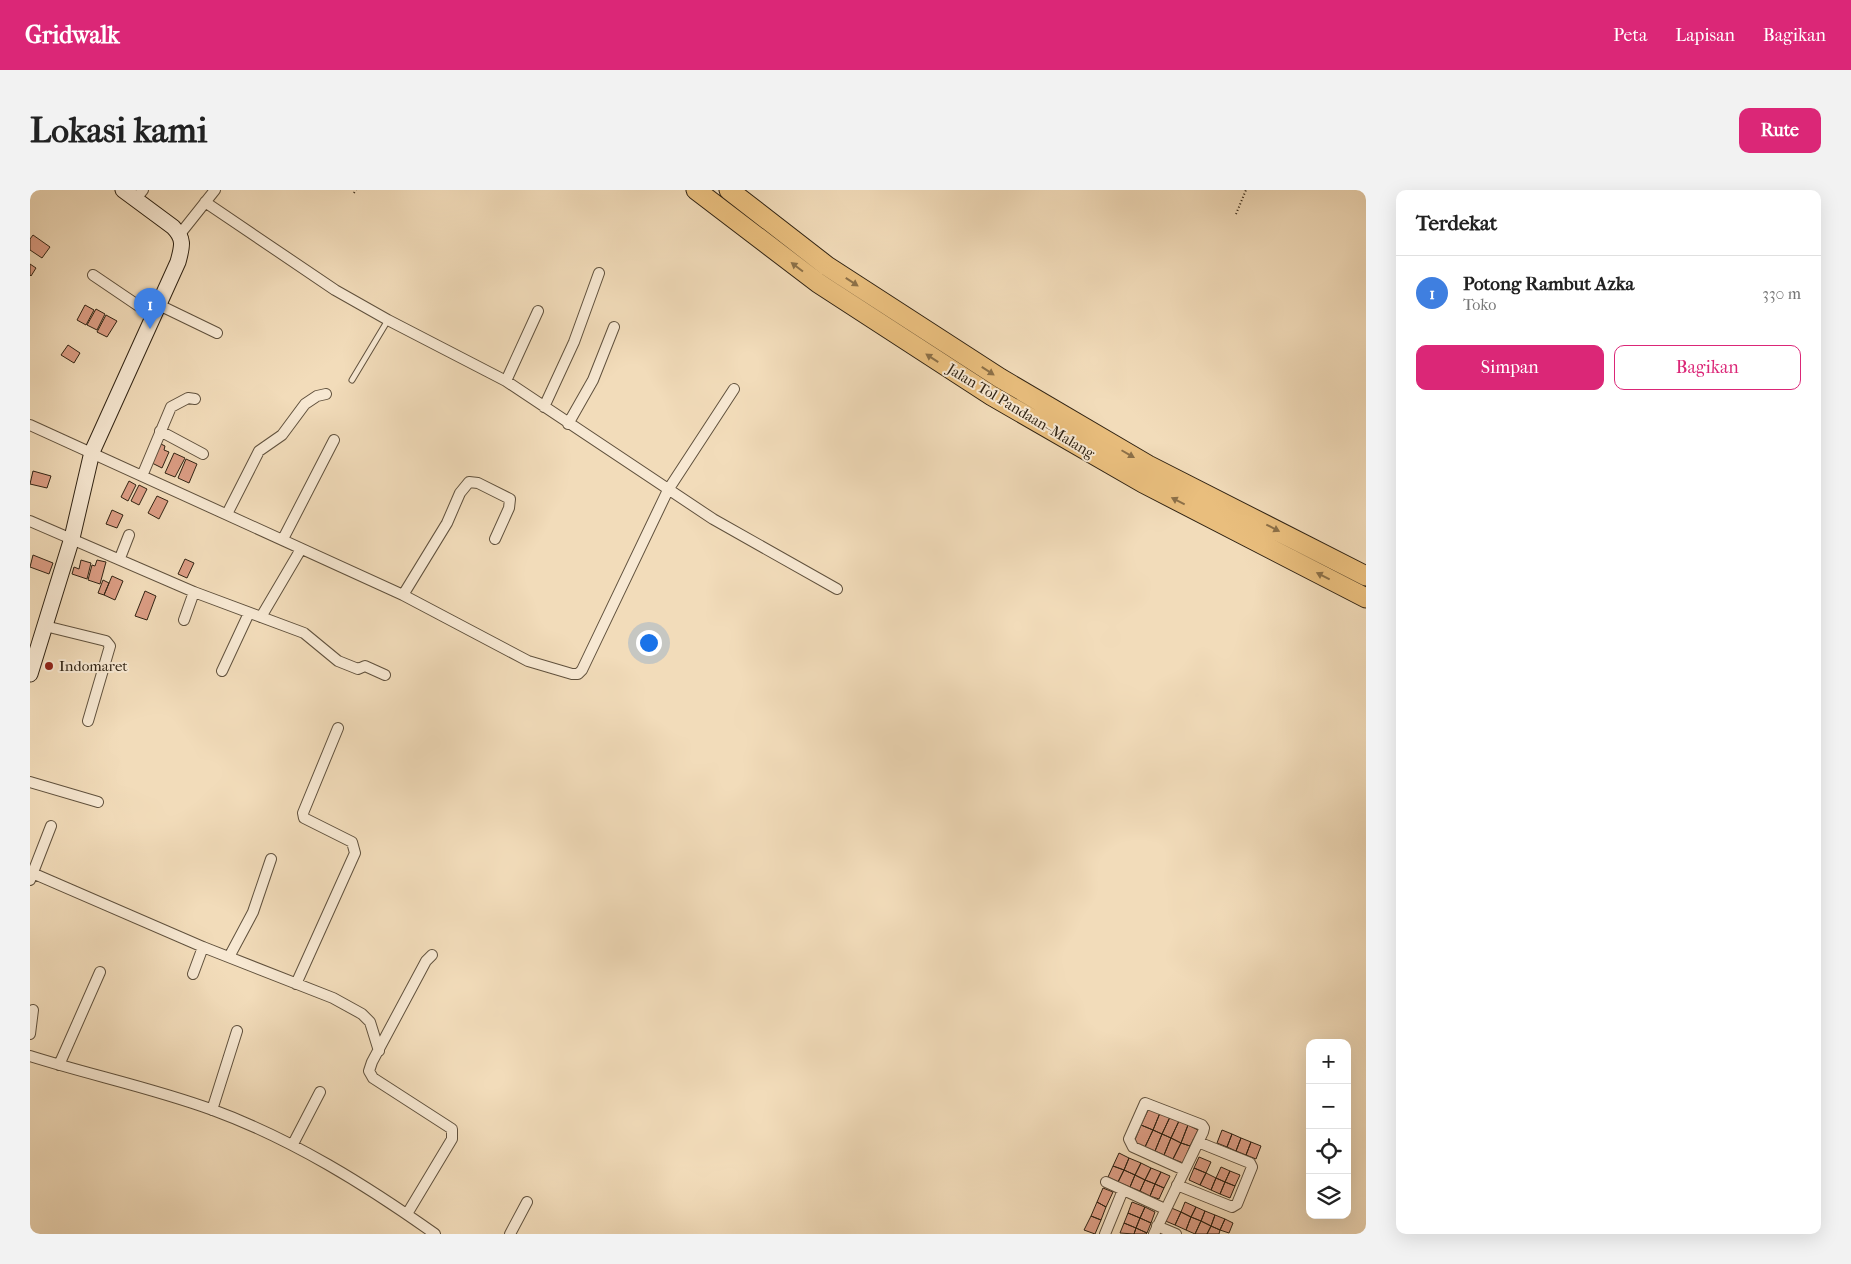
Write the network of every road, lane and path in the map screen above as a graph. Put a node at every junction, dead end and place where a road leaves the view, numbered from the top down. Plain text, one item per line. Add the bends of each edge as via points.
1 (123, 190) edge
2 (215, 190) edge
3 (356, 190) edge
4 (696, 190) edge
5 (730, 190) edge
6 (1246, 190) edge
7 (354, 193) dead end
8 (139, 195) edge
9 (205, 202) junction
10 (1236, 214) dead end
11 (180, 234) junction
12 (599, 273) dead end
13 (93, 275) dead end
14 (155, 309) junction
15 (538, 311) dead end
16 (388, 320) junction
17 (614, 328) dead end
18 (217, 333) dead end
19 (352, 380) dead end
20 (506, 381) junction
21 (734, 389) dead end
22 (326, 394) dead end
23 (195, 399) dead end
24 (544, 407) junction
25 (568, 424) junction
26 (30, 425) edge
27 (160, 431) junction
28 (334, 440) dead end
29 (92, 452) junction
30 (203, 454) dead end
31 (142, 476) junction
32 (668, 490) junction
33 (228, 514) junction
34 (30, 521) edge
35 (129, 534) dead end
36 (72, 538) junction
37 (283, 539) junction
38 (495, 539) dead end
39 (301, 549) junction
40 (120, 558) junction
41 (1366, 576) edge
42 (836, 589) dead end
43 (194, 592) junction
44 (403, 595) junction
45 (1366, 598) edge
46 (249, 613) junction
47 (261, 617) junction
48 (184, 620) dead end
49 (45, 626) junction
50 (222, 671) dead end
51 (30, 674) edge
52 (385, 675) dead end
53 (88, 721) dead end
54 (338, 728) dead end
55 (30, 782) edge
56 (98, 802) dead end
57 (51, 826) dead end
58 (271, 859) dead end
59 (31, 875) edge
60 (203, 947) junction
61 (432, 955) dead end
62 (229, 957) junction
63 (100, 972) dead end
64 (193, 974) dead end
65 (296, 984) junction
66 (34, 1010) dead end
67 (237, 1031) dead end
68 (30, 1034) edge
69 (378, 1051) junction
70 (30, 1056) edge
71 (58, 1065) junction
72 (320, 1092) dead end
73 (212, 1110) junction
74 (1198, 1142) junction
75 (293, 1144) junction
76 (1184, 1170) junction
77 (1106, 1182) dead end
78 (1177, 1185) junction
79 (1123, 1190) junction
80 (527, 1202) dead end
81 (1165, 1209) junction
82 (407, 1214) junction
83 (1155, 1230) edge
84 (435, 1234) edge
85 (510, 1234) edge
86 (1105, 1234) edge
87 (1176, 1234) edge

1 - 8 street
2 - 9 street
3 - 7 path
45 -> 4 highway, Jalan Tol Pandaan–Malang via 1143,483 992,396 818,283
5 -> 41 highway, Jalan Tol Pandaan–Malang via 827,266 1000,378 1148,465
6 - 10 path
8 - 11 street
9 - 11 street
9 - 16 street via 327,285
11 - 14 street via 183,244 178,262
12 - 24 street via 574,342
13 - 14 street
14 - 18 street
14 - 29 street
15 - 20 street
16 - 19 lane
16 - 20 street
17 - 25 street via 593,380
20 - 24 street
21 - 32 street
22 - 33 street via 305,404 282,435 260,451
23 - 27 street via 188,398 171,407
24 - 25 street
25 - 32 street
26 - 29 street
27 - 30 street
27 - 31 street
28 - 37 street
29 - 31 street
29 - 36 street
31 - 33 street
32 - 42 street
32 - 44 street via 578,674 567,674 528,661
33 - 37 street
34 - 36 street
35 - 40 street
36 - 40 street
36 - 49 street
37 - 39 street
38 - 44 street via 510,499 478,483 469,482
39 - 44 street
39 - 47 street
40 - 43 street
43 - 46 street
43 - 48 street
46 - 47 street
46 - 50 street
47 - 52 street via 304,633 338,661 358,669 365,666
49 - 51 street
49 - 53 street via 106,642 110,646
54 - 65 street via 303,813 304,818 352,842 355,853
55 - 56 street
57 - 59 street
58 - 62 street via 253,912
59 - 60 street
60 - 62 street
60 - 64 street
61 - 69 street
62 - 65 street
63 - 71 street
65 - 69 street via 333,998 362,1014 370,1022
66 - 68 street
67 - 73 street
69 - 82 street via 369,1071 373,1078 454,1132
70 - 71 street
71 - 73 street
72 - 75 street
73 - 75 street
74 - 76 street
74 - 76 street via 1204,1128 1202,1125 1149,1103 1142,1106 1130,1143
74 - 78 street via 1250,1163 1252,1167 1237,1204 1232,1207
75 - 82 street
76 - 78 street
77 - 79 street
78 - 81 street
79 - 81 street
79 - 86 street
80 - 85 street
81 - 83 street
82 - 84 street
83 - 87 street

